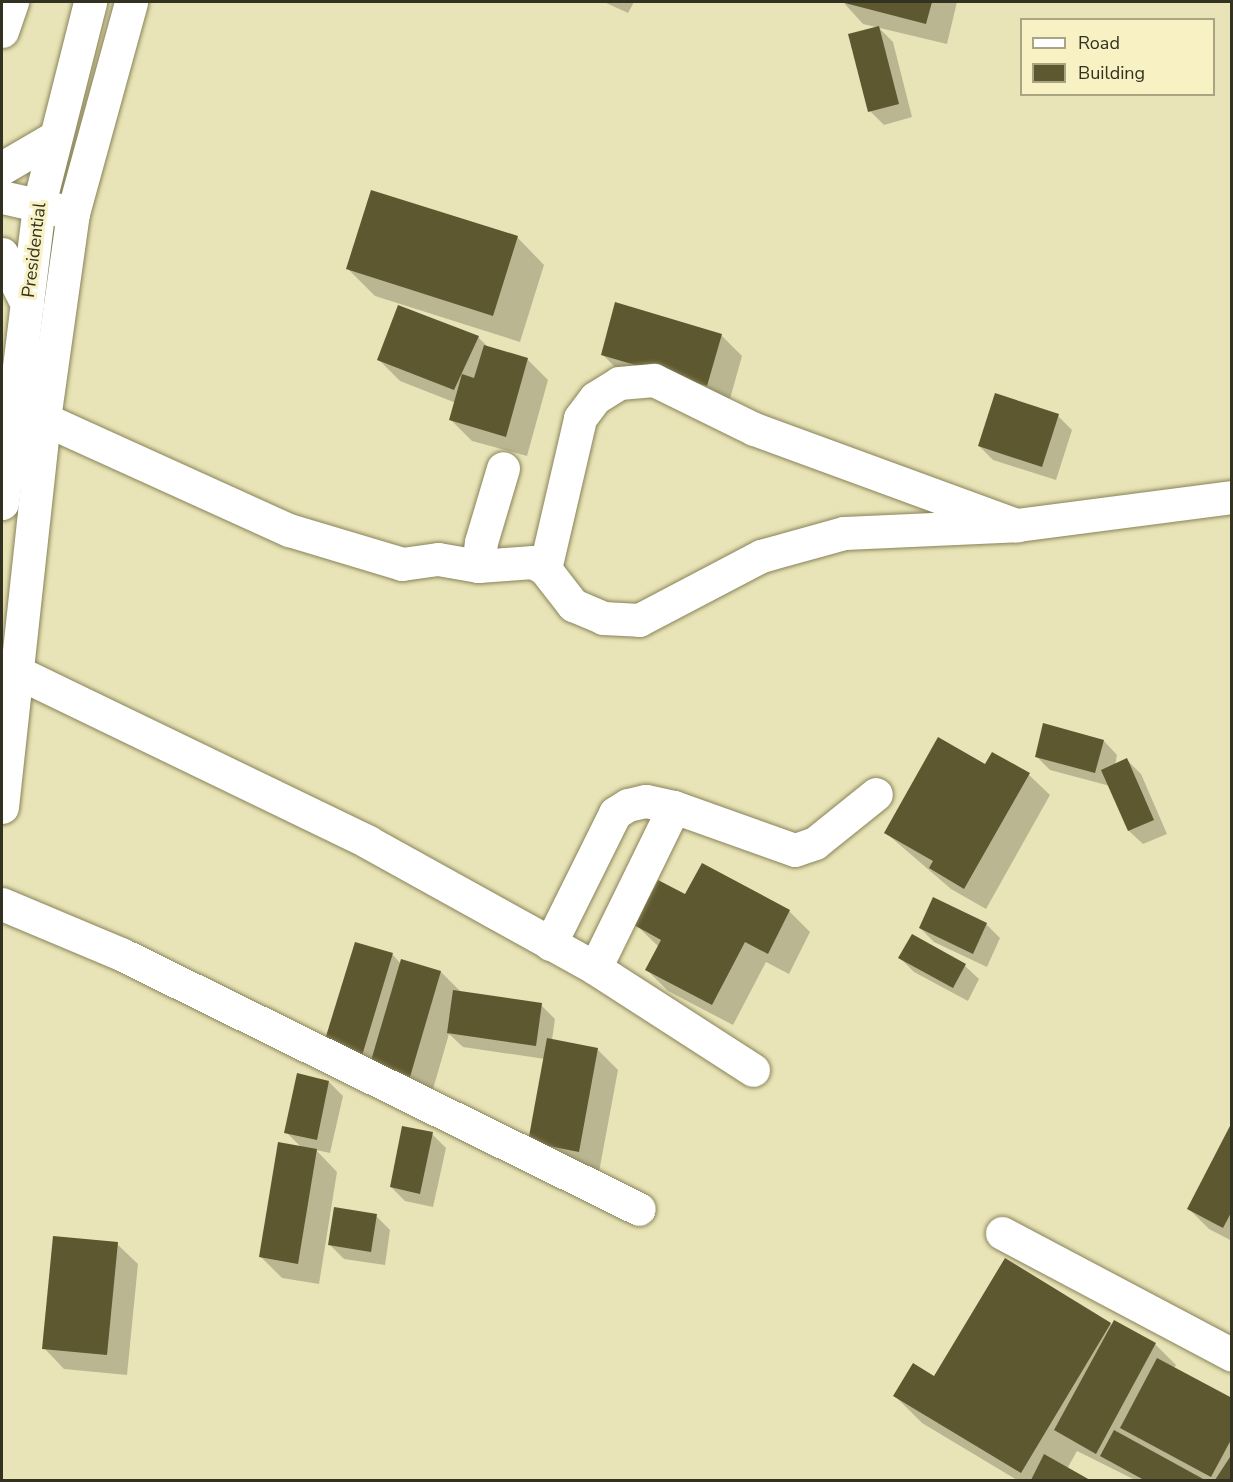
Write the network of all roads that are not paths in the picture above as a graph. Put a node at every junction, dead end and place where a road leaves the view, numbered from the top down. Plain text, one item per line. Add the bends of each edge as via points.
1 (12, 2) edge
2 (90, 2) edge
3 (131, 2) edge
4 (2, 31) edge
5 (55, 137) junction
6 (2, 168) edge
7 (2, 198) edge
8 (39, 215) junction
9 (2, 218) edge
10 (72, 225) junction
11 (2, 254) edge
12 (27, 304) junction
13 (44, 419) junction
14 (503, 468) dead end
15 (1232, 497) edge
16 (2, 503) edge
17 (1017, 525) junction
18 (478, 566) junction
19 (545, 568) junction
20 (17, 672) junction
21 (876, 794) dead end
22 (2, 807) edge
23 (674, 807) junction
24 (2, 904) edge
25 (550, 944) junction
26 (595, 968) junction
27 (753, 1070) dead end
28 (639, 1209) dead end
29 (1002, 1233) dead end
30 (1232, 1355) edge

1 - 4 main road
2 - 5 main road, Presidential
3 - 10 main road
5 - 6 main road
5 - 8 main road, Presidential
7 - 8 main road
8 - 9 main road
8 - 10 main road
8 - 12 main road, Presidential
10 - 13 main road
11 - 12 main road
12 - 16 main road, Presidential
13 - 18 main road via 289,530 402,564 438,559
13 - 20 main road
14 - 18 main road via 481,542
15 - 17 main road
17 - 19 main road via 844,533 761,556 639,620 603,618 573,605
17 - 19 main road via 754,429 654,380 619,382 595,398 580,418
18 - 19 main road via 533,562
20 - 22 main road
20 - 25 main road via 368,842
21 - 23 main road via 815,843 795,849
23 - 25 main road via 646,801 615,813
23 - 26 main road
24 - 28 main road via 120,954
25 - 26 main road
26 - 27 main road
29 - 30 main road

